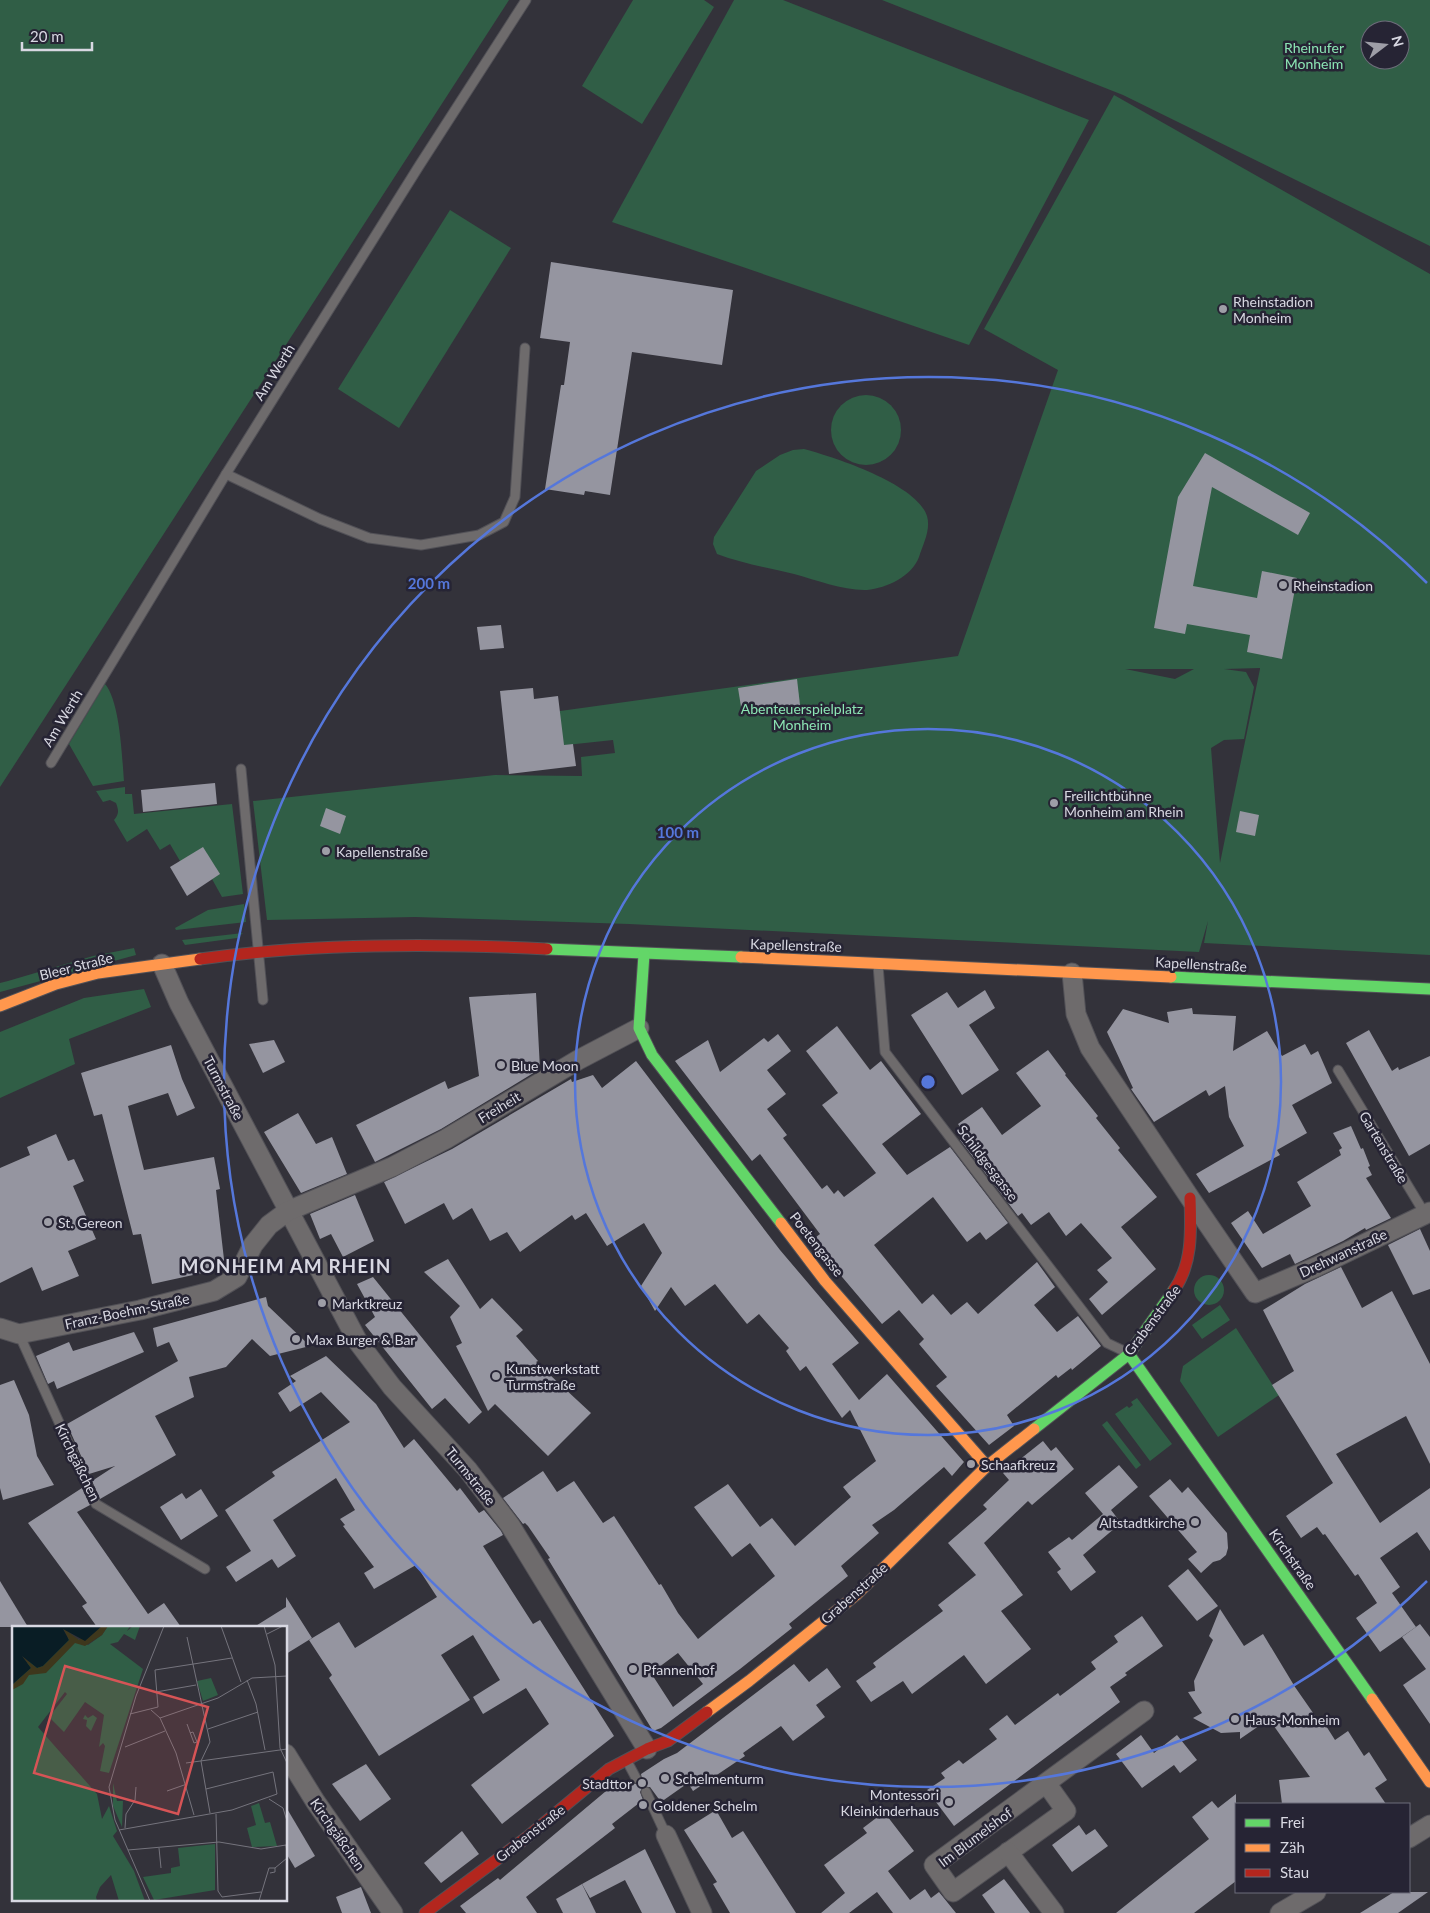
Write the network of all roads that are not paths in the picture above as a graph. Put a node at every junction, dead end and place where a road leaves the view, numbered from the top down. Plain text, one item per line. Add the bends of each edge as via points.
1 (526, 0) edge
2 (525, 348) dead end
3 (226, 474) junction
4 (50, 763) dead end
5 (241, 769) dead end
6 (258, 951) junction
7 (644, 954) junction
8 (878, 963) junction
9 (162, 964) junction
10 (1072, 973) junction
11 (1430, 989) edge
12 (263, 1000) dead end
13 (0, 1006) edge
14 (639, 1028) junction
15 (1338, 1070) dead end
16 (1190, 1198) junction
17 (288, 1211) junction
18 (1428, 1217) edge
19 (0, 1328) edge
20 (19, 1334) junction
21 (1129, 1354) junction
22 (987, 1466) junction
23 (205, 1569) dead end
24 (1144, 1711) dead end
25 (647, 1749) junction
26 (288, 1757) edge
27 (626, 1759) junction
28 (636, 1778) dead end
29 (1430, 1782) edge
30 (1046, 1783) junction
31 (646, 1792) dead end
32 (1430, 1825) edge
33 (666, 1835) joint
34 (1410, 1837) edge
35 (1008, 1852) junction
36 (1314, 1893) edge
37 (393, 1913) edge
38 (425, 1913) edge
39 (702, 1913) edge
40 (1054, 1913) edge
41 (1280, 1913) edge

1 - 3 lane, Am Werth
2 - 3 lane via 514,497 504,522 479,535 421,546 369,538 320,519
3 - 4 lane, Am Werth
5 - 6 lane
6 - 7 street, Kapellenstraße via 453,946
6 - 9 street, Kapellenstraße
6 - 12 lane
7 - 8 street, Kapellenstraße
7 - 14 street
8 - 10 street, Kapellenstraße
8 - 21 lane, Schildgesgasse via 886,1052 1107,1343
9 - 13 street, Bleer Straße via 98,973 56,984
9 - 17 street, Turmstraße via 179,1003
10 - 11 street, Kapellenstraße
10 - 16 street via 1076,1014 1090,1048
14 - 17 street, Freiheit via 578,1060 446,1139
14 - 22 street, Poetengasse via 652,1055 826,1281
15 - 18 lane, Gartenstraße
16 - 18 street, Drehwanstraße via 1255,1293
16 - 21 street, Grabenstraße via 1191,1244 1182,1279
17 - 20 street, Franz-Boehm-Straße via 269,1225 254,1244 236,1277 214,1291 140,1310
17 - 25 street, Turmstraße via 358,1342 392,1387 468,1470 510,1525
19 - 20 street, Franz-Boehm-Straße
20 - 23 lane, Kirchgäßchen via 96,1504
21 - 22 street, Grabenstraße
21 - 29 street, Kirchstraße
22 - 25 street, Grabenstraße via 856,1595 750,1681 668,1741
24 - 30 street, Im Blumelshof
25 - 27 street, Grabenstraße
26 - 37 street, Kirchgäßchen
27 - 28 lane
27 - 38 street, Grabenstraße
30 - 35 street, Im Blumelshof via 1066,1810
30 - 35 street, Im Blumelshof via 934,1865 953,1892
31 - 33 lane
32 - 34 street
33 - 39 street
35 - 40 street
36 - 41 street

